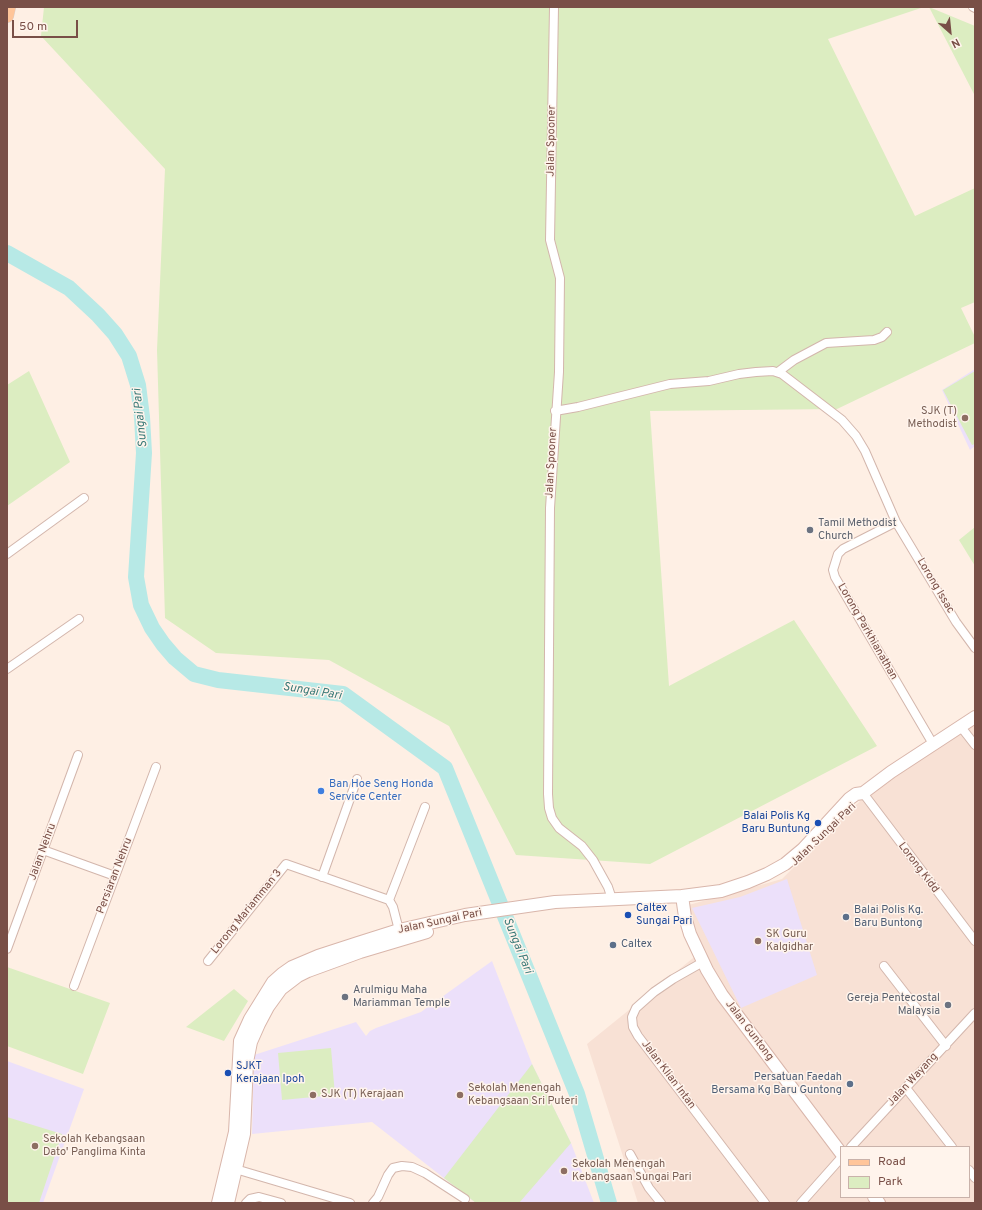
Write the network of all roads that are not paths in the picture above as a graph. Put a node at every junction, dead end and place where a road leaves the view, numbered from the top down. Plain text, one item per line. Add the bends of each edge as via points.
1 (9, 7) edge
2 (554, 7) edge
3 (7, 16) edge
4 (887, 332) dead end
5 (778, 372) junction
6 (555, 411) junction
7 (84, 498) dead end
8 (896, 522) junction
9 (7, 554) edge
10 (79, 619) dead end
11 (975, 648) edge
12 (7, 668) edge
13 (975, 717) edge
14 (961, 727) junction
15 (933, 744) junction
16 (975, 745) edge
17 (78, 755) dead end
18 (156, 767) dead end
19 (357, 779) dead end
20 (863, 793) junction
21 (425, 807) dead end
22 (43, 850) junction
23 (115, 876) junction
24 (322, 877) junction
25 (612, 899) junction
26 (389, 900) junction
27 (683, 900) junction
28 (555, 905) junction
29 (400, 935) junction
30 (975, 941) edge
31 (7, 949) edge
32 (208, 961) dead end
33 (703, 962) junction
34 (884, 966) dead end
35 (74, 986) dead end
36 (975, 1013) edge
37 (946, 1046) junction
38 (906, 1088) junction
39 (852, 1146) edge
40 (951, 1146) edge
41 (840, 1152) edge
42 (630, 1154) dead end
43 (840, 1159) edge
44 (232, 1168) junction
45 (464, 1199) dead end
46 (227, 1203) edge
47 (246, 1203) edge
48 (281, 1203) edge
49 (350, 1203) edge
50 (372, 1203) edge
51 (661, 1203) edge
52 (766, 1203) edge
53 (801, 1203) edge

1 - 3 main road
2 - 6 street, Jalan Spooner via 550,240 560,278 559,372
4 - 5 street via 874,340 826,343
5 - 6 street via 739,374 709,381 670,384
5 - 8 street, Lorong Issac via 842,420 856,436
6 - 25 street, Jalan Spooner via 550,508 549,808 559,828 582,846 593,860
7 - 9 street
8 - 11 street, Lorong Issac via 956,622
8 - 15 street, Lorong Parkhianathan via 843,549 838,554 833,570
10 - 12 street
13 - 14 main road, Jalan Sungai Pari
14 - 15 main road, Jalan Sungai Pari
14 - 16 street
15 - 20 main road, Jalan Sungai Pari
17 - 22 street, Jalan Nehru
18 - 23 street, Persiaran Nehru
19 - 24 street
20 - 27 main road, Jalan Sungai Pari via 849,799 814,838 785,864 748,882
20 - 30 street, Lorong Kidd
21 - 26 street
22 - 23 street
22 - 31 street, Jalan Nehru
23 - 35 street, Persiaran Nehru
24 - 26 street
24 - 32 street, Lorong Mariamman 3 via 286,864
25 - 27 main road, Jalan Sungai Pari
25 - 28 main road, Jalan Sungai Pari
26 - 29 street
27 - 28 main road, Jalan Sungai Pari
27 - 33 main road, Jalan Guntong via 690,934
28 - 29 main road, Jalan Sungai Pari via 466,918
29 - 44 main road, Jalan Sungai Pari via 298,976 281,989 268,1007 251,1042 235,1132
33 - 41 main road, Jalan Guntong via 722,995
33 - 52 street, Jalan Klian Intan via 654,992 636,1008 632,1017 633,1027
34 - 37 street
36 - 37 street, Jalan Wayang
37 - 38 street, Jalan Wayang
38 - 39 street, Jalan Wayang
38 - 40 street
42 - 51 street via 645,1182
43 - 53 street
44 - 46 main road, Jalan Sungai Pari
44 - 49 street
45 - 50 street via 425,1173 402,1166 393,1168 378,1197
47 - 48 street via 259,1197

